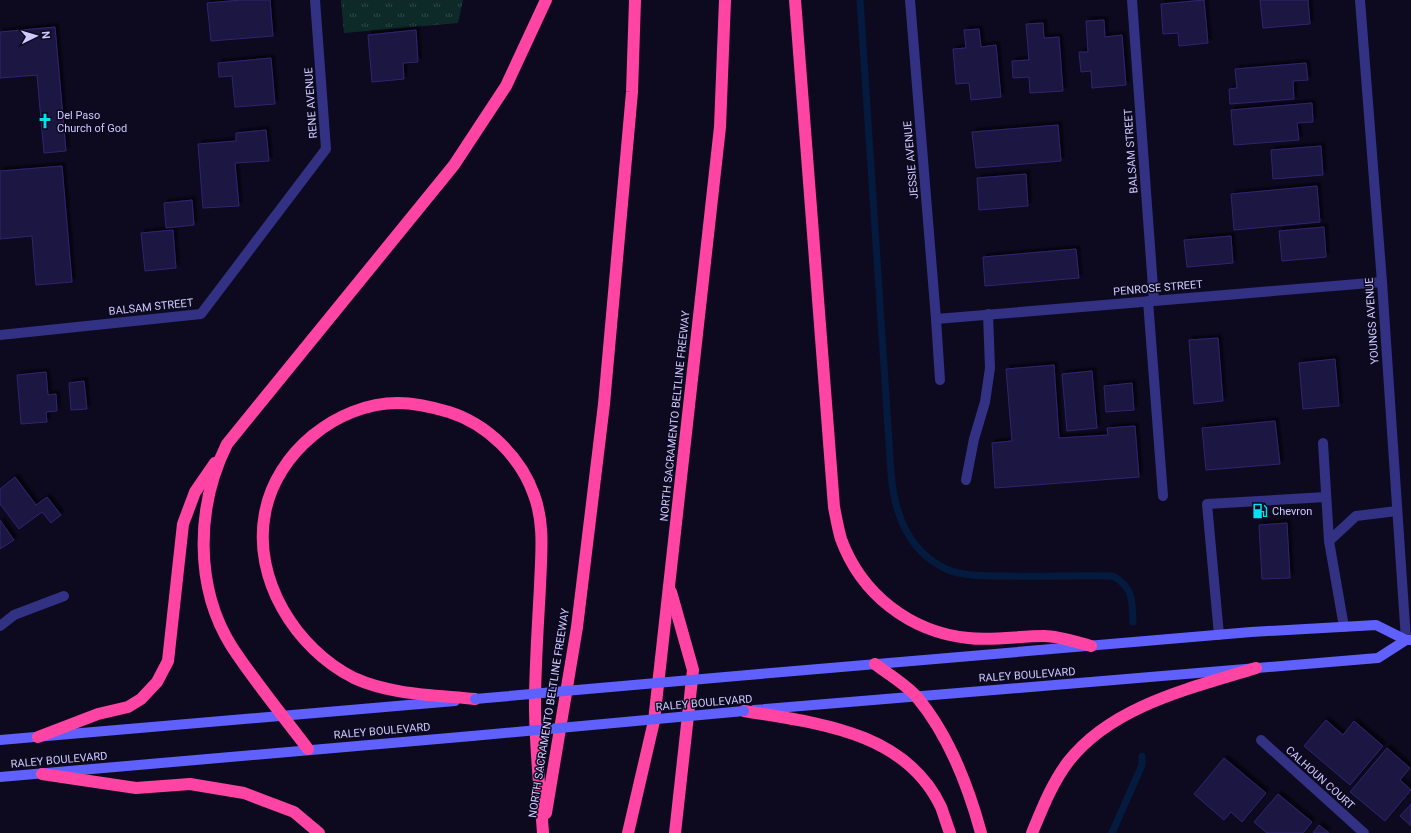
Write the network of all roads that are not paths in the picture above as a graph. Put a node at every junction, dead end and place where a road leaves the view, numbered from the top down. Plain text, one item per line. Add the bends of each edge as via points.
1 (315, 0) edge
2 (546, 0) edge
3 (635, 0) edge
4 (725, 0) edge
5 (794, 0) edge
6 (910, 0) edge
7 (1132, 0) edge
8 (1360, 0) edge
9 (264, 232) joint
10 (1382, 282) junction
11 (1151, 301) junction
12 (988, 314) junction
13 (936, 319) junction
14 (0, 335) edge
15 (940, 380) dead end
16 (1323, 444) dead end
17 (222, 454) junction
18 (966, 480) dead end
19 (1163, 496) dead end
20 (1326, 497) junction
21 (1397, 511) junction
22 (1329, 541) junction
23 (669, 586) junction
24 (64, 596) dead end
25 (0, 626) edge
26 (1344, 627) junction
27 (1219, 635) junction
28 (1408, 640) edge
29 (1091, 646) junction
30 (876, 664) junction
31 (1256, 668) junction
32 (915, 695) junction
33 (475, 699) junction
34 (744, 711) junction
35 (284, 717) junction
36 (38, 737) junction
37 (0, 740) edge
38 (1261, 740) dead end
39 (308, 749) junction
40 (42, 774) junction
41 (0, 777) edge
42 (319, 833) edge
43 (543, 833) edge
44 (628, 833) edge
45 (674, 833) edge
46 (950, 833) edge
47 (981, 833) edge
48 (1032, 833) edge
49 (1364, 833) edge

1 - 9 street, RENE AVENUE via 326,149
2 - 17 highway via 506,86 454,165 227,444
3 - 43 highway, NORTH SACRAMENTO BELTLINE FREEWAY via 632,92 604,404 578,627
4 - 23 highway, NORTH SACRAMENTO BELTLINE FREEWAY via 720,127
5 - 29 highway via 834,506 841,538 849,558 882,601 899,614 928,629 970,638 1046,636
6 - 13 street, JESSIE AVENUE
7 - 11 street, BALSAM STREET
8 - 10 street, YOUNGS AVENUE
9 - 14 street, BALSAM STREET via 200,314
10 - 11 street, PENROSE STREET
10 - 21 street, YOUNGS AVENUE
11 - 12 street, PENROSE STREET
11 - 19 street, BALSAM STREET
12 - 13 street, PENROSE STREET
12 - 18 street via 990,368 985,402
13 - 15 street, JESSIE AVENUE
16 - 20 street
17 - 35 highway via 213,478 205,514 203,552 206,576 216,613 232,646
17 - 36 highway via 195,492 183,524 168,661 157,682 141,699 128,707 98,714
20 - 22 street
20 - 27 street via 1207,504
21 - 22 street via 1356,516
21 - 28 street, YOUNGS AVENUE
22 - 26 street
23 - 44 highway, NORTH SACRAMENTO BELTLINE FREEWAY via 654,721
23 - 45 highway via 693,670
24 - 25 street via 14,615
26 - 27 main road, RALEY BOULEVARD
26 - 28 main road, RALEY BOULEVARD via 1376,625
27 - 29 main road, RALEY BOULEVARD
28 - 31 main road, RALEY BOULEVARD via 1378,658
29 - 30 main road, RALEY BOULEVARD
30 - 32 highway
30 - 33 main road, RALEY BOULEVARD, bridge
31 - 32 main road, RALEY BOULEVARD
31 - 48 highway via 1170,694 1107,727 1067,763 1050,790
32 - 34 main road, RALEY BOULEVARD
32 - 47 highway via 939,728 955,759 974,807
33 - 35 main road, RALEY BOULEVARD
33 - 43 highway via 389,689 357,679 337,668 310,646 289,620 278,600 267,568 263,534 265,512 276,481 287,463 309,438 355,411 397,403 429,406 460,416 488,432 511,455 524,472 533,492 540,512 541,538 535,706
34 - 39 main road, RALEY BOULEVARD, bridge
34 - 46 highway via 826,724 882,745 900,757 923,780 940,807
35 - 36 main road, RALEY BOULEVARD
35 - 39 highway
36 - 37 main road, RALEY BOULEVARD
38 - 49 street, CALHOUN COURT
39 - 40 main road, RALEY BOULEVARD
40 - 41 main road, RALEY BOULEVARD
40 - 42 highway via 136,788 190,784 244,793 294,812

